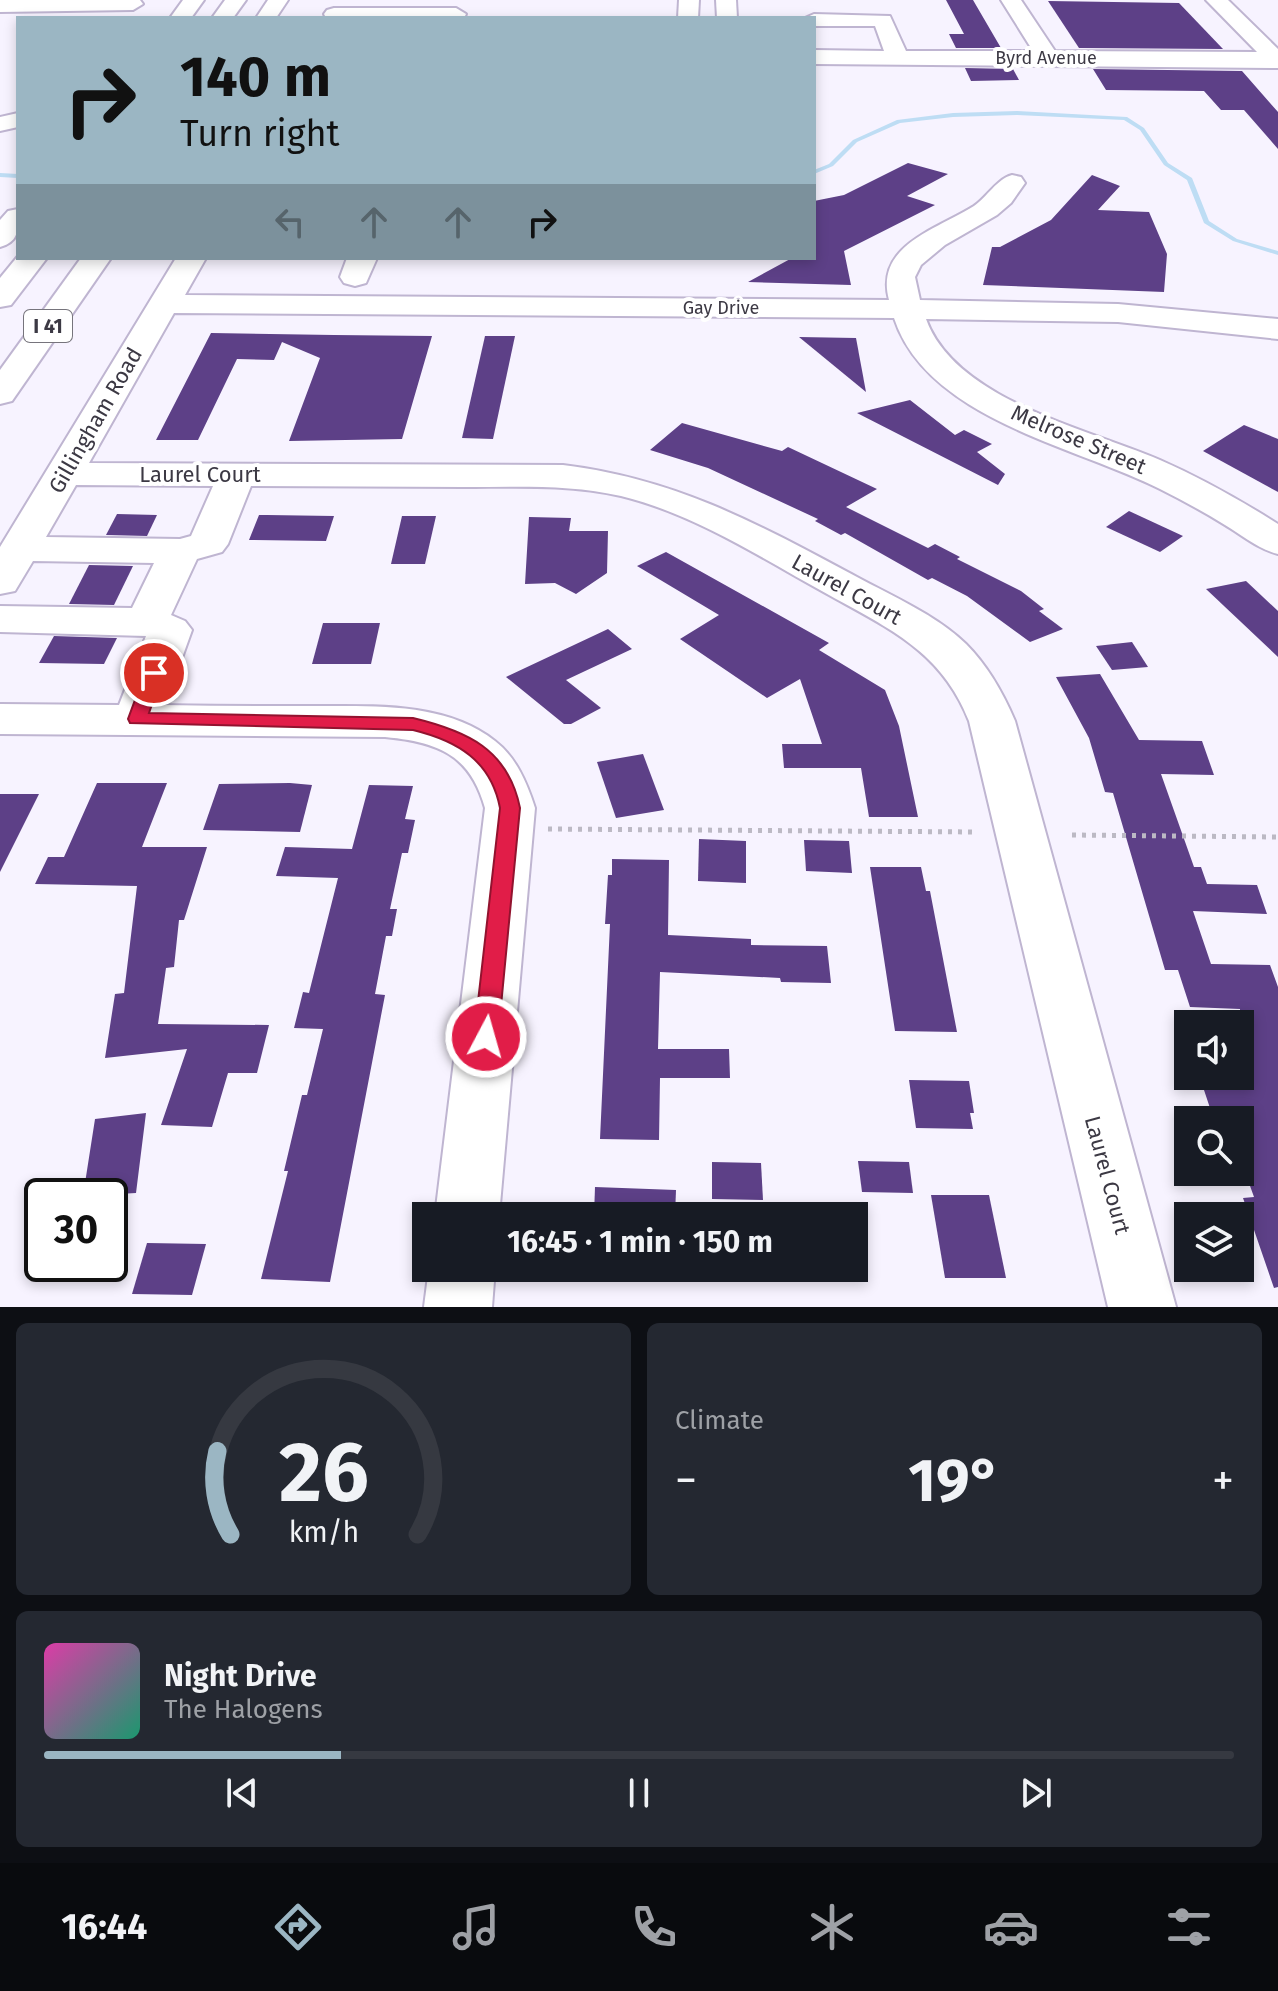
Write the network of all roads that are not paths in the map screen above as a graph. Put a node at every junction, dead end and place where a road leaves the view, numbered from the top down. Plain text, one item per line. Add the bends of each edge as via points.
1 (194, 0) edge
2 (236, 0) edge
3 (1011, 0) edge
4 (1216, 0) edge
5 (0, 6) edge
6 (129, 9) edge
7 (336, 11) edge
8 (0, 16) edge
9 (182, 16) edge
10 (224, 16) edge
11 (455, 16) edge
12 (816, 20) edge
13 (816, 33) edge
14 (894, 45) junction
15 (816, 46) edge
16 (816, 57) edge
17 (1048, 58) junction
18 (1277, 59) edge
19 (1012, 183) dead end
20 (16, 219) edge
21 (0, 238) edge
22 (30, 260) edge
23 (95, 260) edge
24 (186, 278) edge
25 (348, 279) edge
26 (0, 298) edge
27 (907, 309) junction
28 (1278, 329) edge
29 (0, 394) edge
30 (64, 474) junction
31 (237, 474) junction
32 (1278, 542) edge
33 (180, 551) junction
34 (10, 566) edge
35 (0, 619) edge
36 (147, 621) junction
37 (0, 719) edge
38 (137, 719) junction
39 (468, 1202) edge
40 (461, 1282) edge
41 (458, 1307) edge
42 (1142, 1307) edge

1 - 9 main road
2 - 10 main road
3 - 17 main road
4 - 18 main road
5 - 6 main road
6 - 8 main road
7 - 11 main road
12 - 14 main road via 883,20
13 - 14 main road
14 - 15 main road
14 - 16 main road, Byrd Avenue
14 - 17 main road, Byrd Avenue
17 - 18 main road, Byrd Avenue
19 - 27 main road, Melrose Street via 990,209 907,261 900,280
20 - 21 main road
22 - 26 main road, I 41
23 - 29 main road, I 41
24 - 25 main road, Gay Drive
24 - 30 main road, Gillingham Road
25 - 27 main road, Gay Drive
27 - 28 main road, Gay Drive via 1118,313
27 - 32 main road, Melrose Street via 930,357 973,391 1150,469
30 - 31 main road, Laurel Court
30 - 34 main road, Gillingham Road
31 - 33 main road via 208,544
31 - 42 main road, Laurel Court via 563,476 637,487 683,502 896,615 961,662 992,721
33 - 34 main road
33 - 36 main road
35 - 36 main road
36 - 38 main road via 170,630
37 - 38 main road
38 - 39 main road via 385,722 439,730 481,753 496,769 510,808
40 - 41 main road

